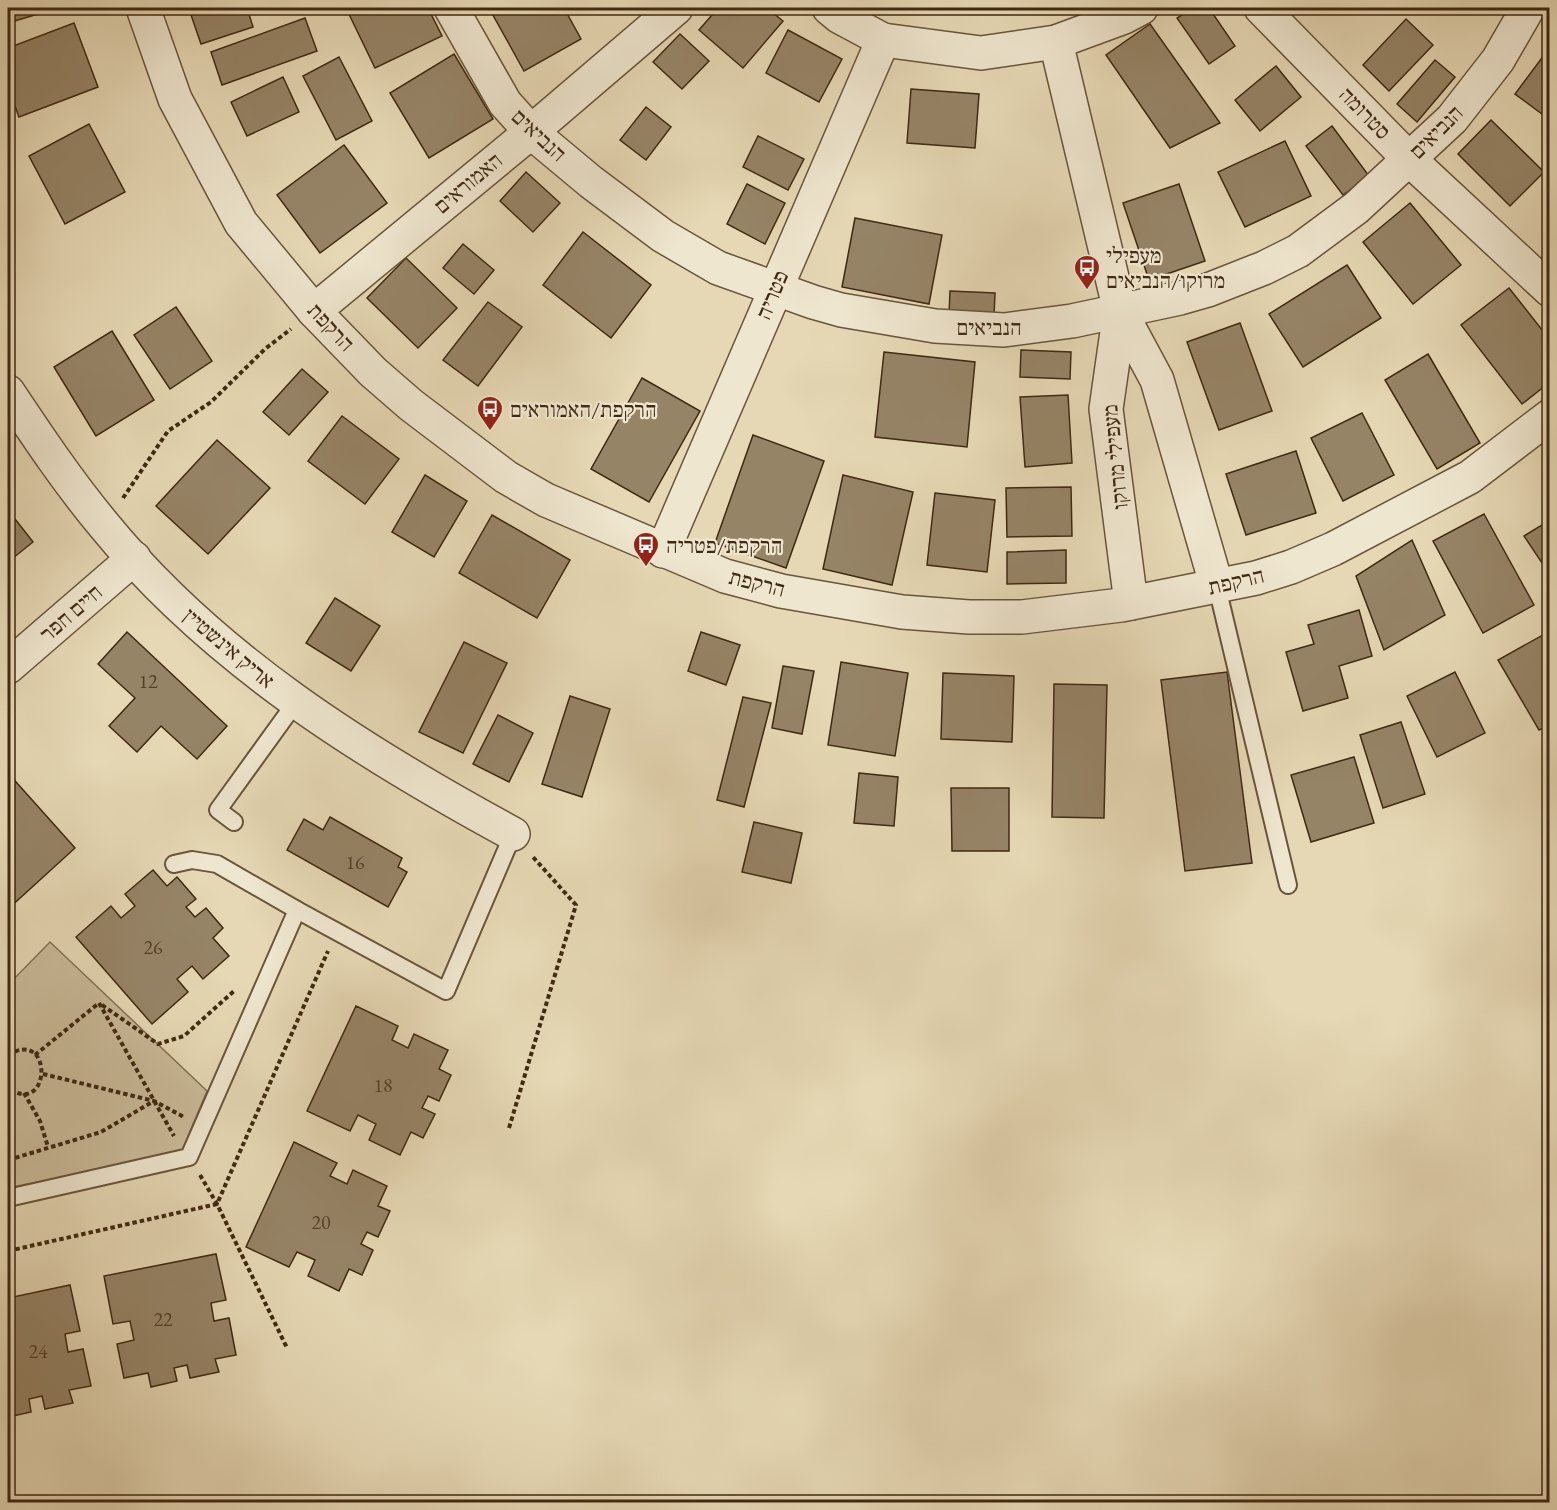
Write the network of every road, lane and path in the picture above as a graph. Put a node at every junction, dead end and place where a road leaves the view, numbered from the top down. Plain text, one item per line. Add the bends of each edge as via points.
1 (143, 8) edge
2 (451, 8) edge
3 (675, 8) edge
4 (829, 8) edge
5 (1142, 8) edge
6 (1262, 8) edge
7 (1528, 8) edge
8 (883, 40) junction
9 (1056, 42) junction
10 (531, 132) junction
11 (1409, 159) junction
12 (775, 288) junction
13 (1550, 290) edge
14 (314, 311) junction
15 (1120, 311) junction
16 (8, 392) edge
17 (1550, 416) edge
18 (104, 526) junction
19 (663, 551) junction
20 (134, 558) junction
21 (1217, 586) junction
22 (1131, 603) junction
23 (8, 667) edge
24 (296, 702) junction
25 (234, 822) dead end
26 (513, 834) junction
27 (174, 864) dead end
28 (1288, 885) dead end
29 (297, 910) junction
30 (236, 990) dead end
31 (99, 1003) junction
32 (8, 1054) edge
33 (35, 1055) junction
34 (43, 1074) junction
35 (8, 1088) edge
36 (24, 1093) junction
37 (154, 1101) junction
38 (509, 1128) dead end
39 (176, 1140) dead end
40 (48, 1148) junction
41 (189, 1157) junction
42 (8, 1160) edge
43 (8, 1198) edge
44 (287, 1348) dead end

1 - 14 street, הרקפת via 175,99 241,223
2 - 10 street, הנביאים via 505,103
3 - 10 street, האמוראים
4 - 8 street
5 - 9 street
6 - 11 street, סטרומה
7 - 11 street, הנביאים via 1473,94
8 - 9 street via 981,53
8 - 12 street, פטריה
9 - 15 street, מעפילי מרוקו
10 - 12 street, הנביאים via 663,236 718,268
10 - 14 street, האמוראים
11 - 13 street, סטרומה
11 - 15 street, הנביאים via 1356,208 1298,251 1208,290
12 - 15 street, הנביאים via 842,310 935,326 1004,330
12 - 19 street, פטריה
14 - 18 path via 265,349 211,402 168,431
14 - 19 street, הרקפת via 411,405 506,477 546,500
15 - 21 street, מעפילי מרוקו via 1157,380
15 - 22 street, מעפילי מרוקו via 1106,409
16 - 18 street, אריק אינשטיין via 50,456
17 - 21 street, הרקפת via 1470,477 1334,549 1291,567
18 - 20 street, אריק אינשטיין
19 - 22 street, הרקפת via 725,576 770,588 902,612 1022,617
20 - 23 street, חיים חפר
20 - 24 street, אריק אינשטיין via 223,645
21 - 22 street, הרקפת
21 - 28 lane
24 - 25 lane via 218,810
24 - 26 street, אריק אינשטיין via 357,745
26 - 29 lane via 446,991
26 - 38 path via 576,905
27 - 29 lane via 192,860 218,864
29 - 41 lane
30 - 31 path via 184,1036 158,1044
31 - 33 path
31 - 37 path
32 - 33 path via 22,1050
33 - 34 path
34 - 36 path via 37,1087
34 - 37 path
35 - 36 path
36 - 40 path via 40,1121
37 - 39 path
37 - 40 path via 101,1132
40 - 42 path
41 - 43 lane
41 - 44 path via 217,1204

